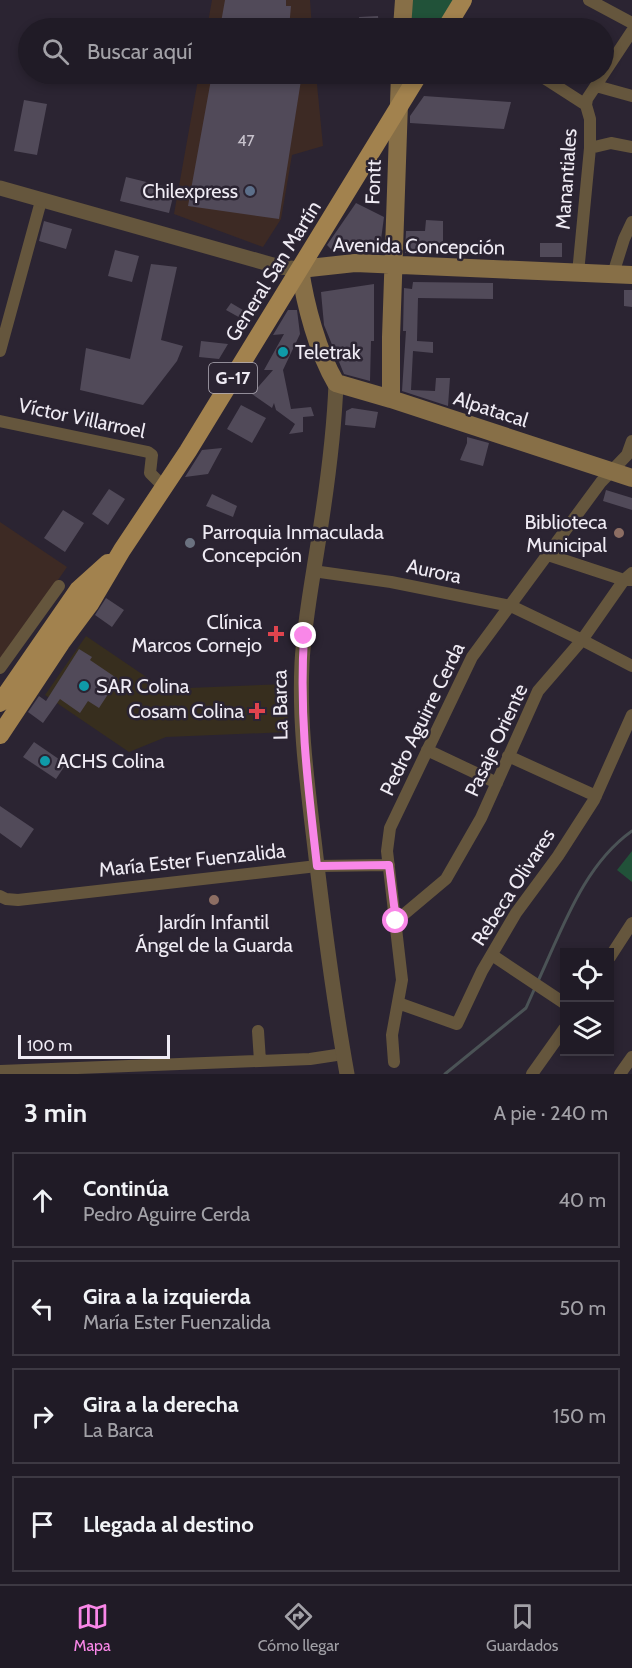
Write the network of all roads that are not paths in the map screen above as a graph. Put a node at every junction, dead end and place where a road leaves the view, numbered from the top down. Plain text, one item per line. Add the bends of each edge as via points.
1 (404, 0) edge
2 (463, 0) edge
3 (589, 0) edge
4 (403, 18) edge
5 (452, 18) edge
6 (632, 23) edge
7 (632, 31) edge
8 (628, 45) edge
9 (614, 56) edge
10 (399, 84) edge
11 (414, 84) edge
12 (553, 84) edge
13 (596, 86) joint
14 (632, 96) edge
15 (586, 105) junction
16 (398, 110) junction
17 (632, 147) edge
18 (590, 148) junction
19 (0, 188) edge
20 (41, 201) junction
21 (632, 222) edge
22 (393, 264) junction
23 (300, 269) junction
24 (578, 273) junction
25 (613, 274) junction
26 (632, 275) edge
27 (0, 351) edge
28 (336, 383) junction
29 (391, 399) junction
30 (0, 421) edge
31 (632, 441) edge
32 (611, 472) junction
33 (632, 478) edge
34 (164, 486) junction
35 (548, 555) junction
36 (313, 571) junction
37 (629, 578) edge
38 (59, 586) dead end
39 (511, 606) junction
40 (33, 624) junction
41 (55, 639) junction
42 (582, 640) junction
43 (632, 666) edge
44 (0, 668) edge
45 (0, 703) edge
46 (632, 716) edge
47 (0, 735) edge
48 (427, 750) junction
49 (508, 756) junction
50 (497, 783) junction
51 (596, 796) junction
52 (389, 865) junction
53 (317, 866) junction
54 (0, 896) edge
55 (396, 921) junction
56 (632, 923) edge
57 (614, 950) edge
58 (492, 955) junction
59 (562, 1002) edge
60 (398, 1003) junction
61 (258, 1031) dead end
62 (560, 1035) edge
63 (344, 1054) junction
64 (632, 1057) edge
65 (260, 1061) junction
66 (394, 1062) dead end
67 (226, 1068) edge
68 (116, 1070) edge
69 (8, 1072) edge
70 (347, 1074) edge
71 (532, 1074) edge
72 (620, 1074) edge

1 - 4 main road
2 - 5 main road
3 - 6 street
7 - 8 street, Manantiales
8 - 9 street, Manantiales
10 - 16 main road, Fontt
11 - 16 main road, General San Martín / G-17
12 - 15 street
13 - 14 street
13 - 15 street, Manantiales
15 - 18 street, Manantiales
16 - 22 main road, Fontt
16 - 23 main road, General San Martín / G-17
17 - 18 street via 610,143
18 - 24 street, Manantiales
19 - 20 street, Avenida Concepción
20 - 23 street, Avenida Concepción via 280,267
20 - 27 street
21 - 25 street
22 - 23 main road, Avenida Concepción
22 - 24 main road, Avenida Concepción
22 - 29 main road, Fontt
23 - 28 main road, La Barca via 325,365
23 - 34 main road, General San Martín / G-17
24 - 25 main road, Avenida Concepción
25 - 26 main road, Avenida Concepción
28 - 29 main road, Alpatacal
28 - 36 street, La Barca
29 - 32 main road, Alpatacal
30 - 34 street, Víctor Villarroel via 148,452 152,455 150,473
31 - 32 street, Pedro Aguirre Cerda via 627,455
32 - 33 main road, Alpatacal
32 - 35 street, Pedro Aguirre Cerda
34 - 41 main road, General San Martín / G-17 via 122,550 78,590
35 - 37 street
35 - 39 street, Pedro Aguirre Cerda
36 - 39 street, Aurora
36 - 53 street, La Barca via 306,608 301,693
37 - 42 street, Pasaje Oriente
38 - 40 street
39 - 42 street, Aurora
39 - 48 street, Pedro Aguirre Cerda via 472,657
40 - 41 street
40 - 44 street
41 - 45 main road, General San Martín / G-17
41 - 47 main road, General San Martín / G-17
42 - 43 street, Aurora
42 - 49 street, Pasaje Oriente via 538,691
46 - 51 street, Rebeca Olivares
48 - 50 street
48 - 52 street, Pedro Aguirre Cerda via 390,828
49 - 50 street, Pasaje Oriente
49 - 51 street
50 - 55 street, Pasaje Oriente via 464,852 446,879
51 - 58 street, Rebeca Olivares
52 - 53 street, María Ester Fuenzalida
52 - 55 street, Pedro Aguirre Cerda
53 - 54 street, María Ester Fuenzalida via 18,900
53 - 63 street, La Barca
55 - 60 street, Pedro Aguirre Cerda via 401,974
56 - 57 street
58 - 59 street
58 - 60 street, Rebeca Olivares via 457,1024
60 - 66 street, Pedro Aguirre Cerda via 392,1035
61 - 65 street
62 - 71 street
63 - 65 street
63 - 70 street, La Barca
64 - 72 street
65 - 67 street
67 - 68 street
68 - 69 street

